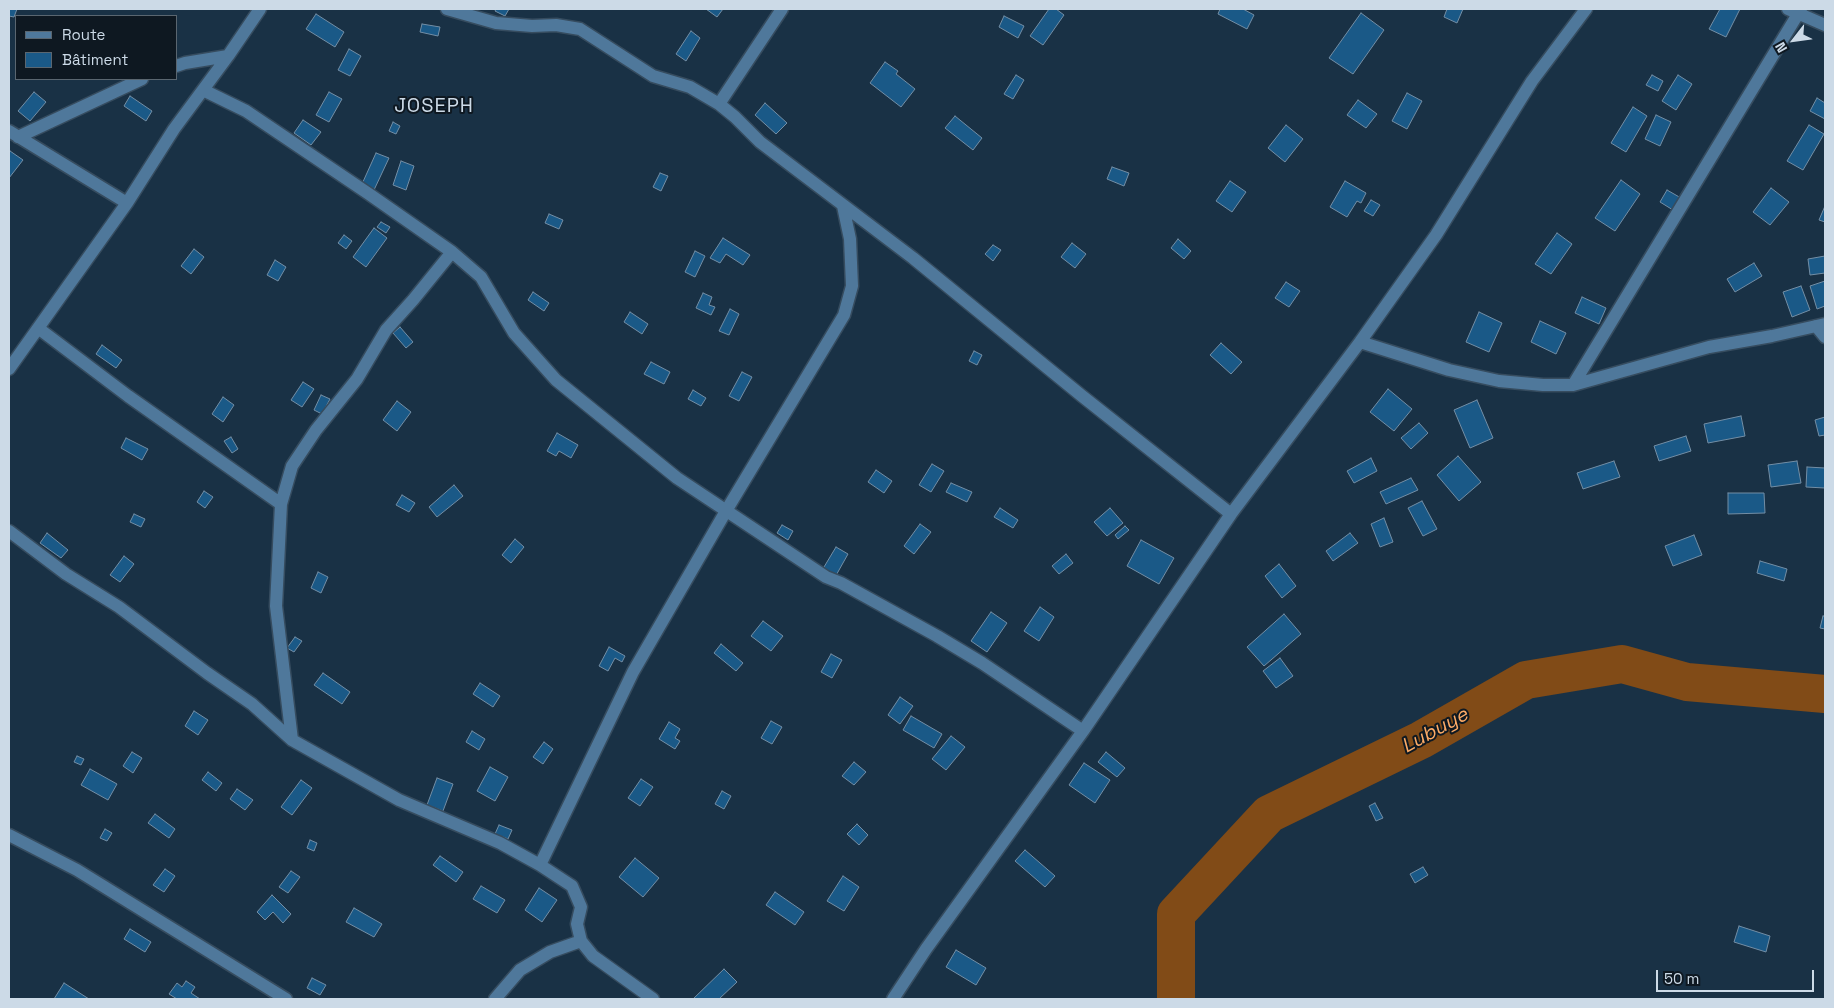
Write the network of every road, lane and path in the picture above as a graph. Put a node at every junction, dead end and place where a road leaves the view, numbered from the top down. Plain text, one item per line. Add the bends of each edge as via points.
1 (260, 9) edge
2 (447, 9) edge
3 (782, 9) edge
4 (1586, 9) edge
5 (1795, 10) edge
6 (1825, 25) edge
7 (228, 56) junction
8 (178, 65) edge
9 (140, 80) edge
10 (203, 90) junction
11 (719, 104) junction
12 (13, 134) edge
13 (128, 203) junction
14 (844, 206) junction
15 (452, 252) junction
16 (1821, 325) edge
17 (38, 328) junction
18 (1825, 337) edge
19 (1360, 342) junction
20 (9, 369) edge
21 (1573, 385) junction
22 (282, 504) junction
23 (726, 511) junction
24 (1231, 514) junction
25 (9, 531) edge
26 (1084, 731) junction
27 (292, 740) junction
28 (9, 834) edge
29 (540, 865) junction
30 (581, 941) junction
31 (286, 999) edge
32 (495, 999) edge
33 (653, 999) edge
34 (892, 999) edge

1 - 7 street
2 - 11 street via 496,23 580,29 653,76 690,88
3 - 11 street
4 - 19 street via 1532,81 1436,235
5 - 6 street
5 - 21 street
7 - 8 street
7 - 10 street
9 - 12 street
10 - 13 street via 174,129
10 - 15 street via 246,111
11 - 14 street via 760,142
12 - 13 street
13 - 17 street
14 - 23 street via 850,239 852,286 844,315
14 - 24 street via 914,258
15 - 22 street via 386,330 357,379 292,466
15 - 23 street via 481,277 514,333 556,380 677,478
16 - 18 street
16 - 21 street via 1709,347
17 - 20 street
17 - 22 street
19 - 21 street via 1499,382
19 - 24 street
22 - 27 street via 276,606
23 - 26 street via 826,577 974,658
23 - 29 street via 633,672
24 - 26 street
25 - 27 street via 252,704
26 - 34 street
27 - 29 street via 399,800 500,843
28 - 31 street via 77,870
29 - 30 street via 572,886 581,907 577,924
30 - 32 street via 550,952 520,970
30 - 33 street via 593,956

